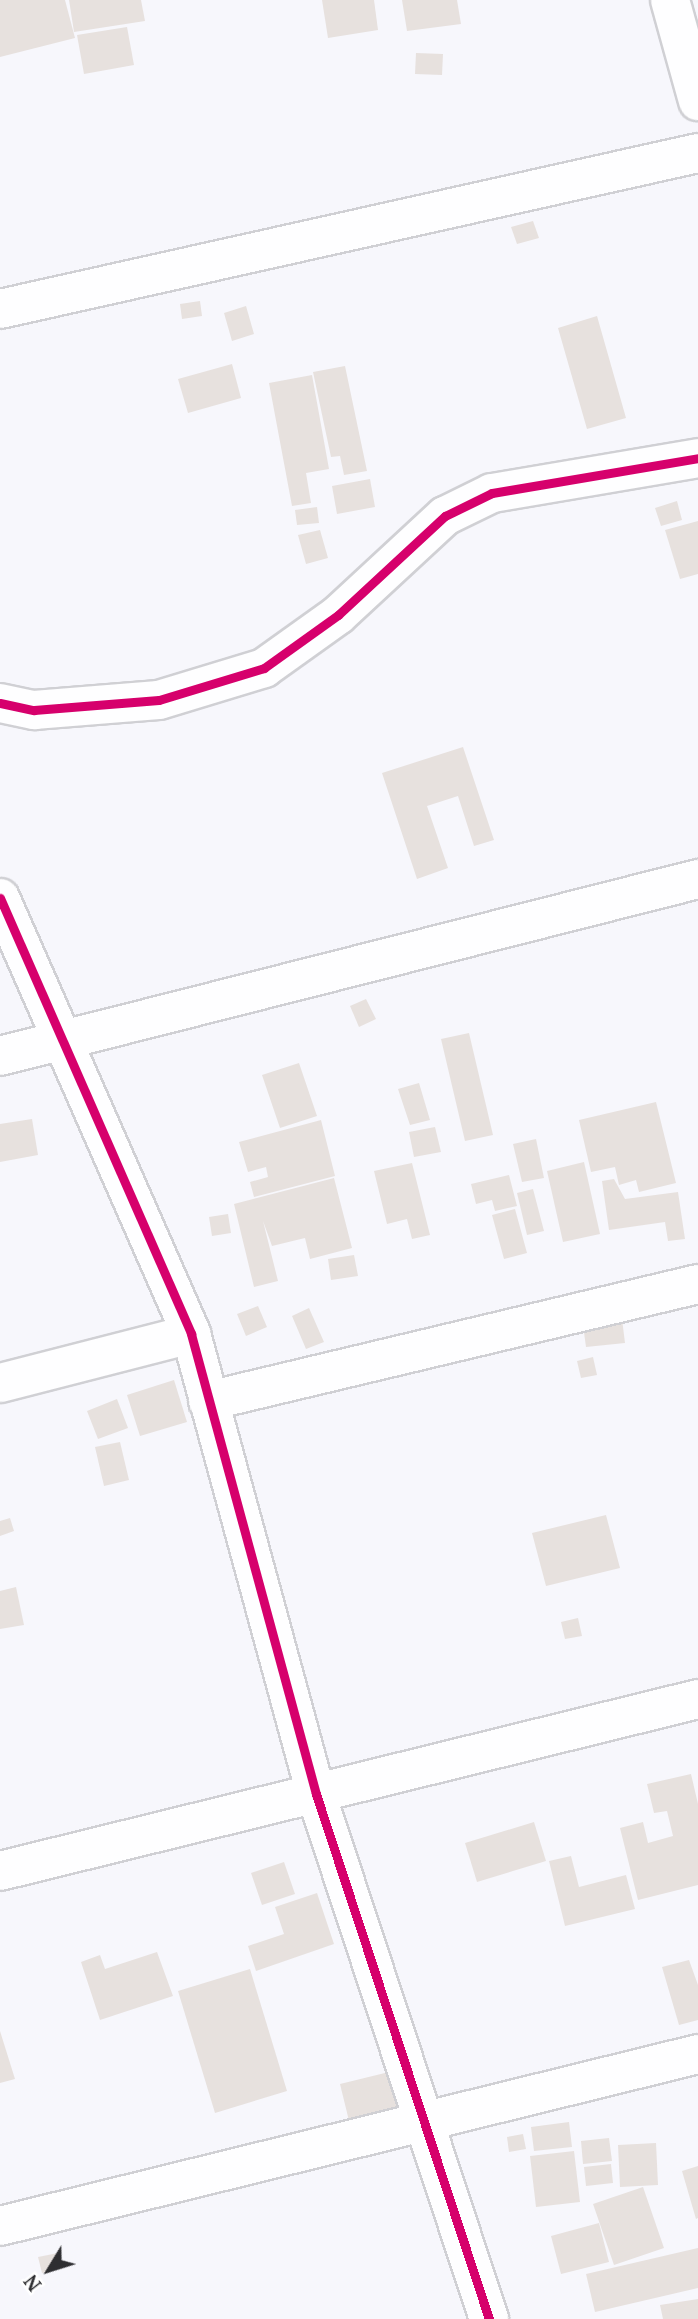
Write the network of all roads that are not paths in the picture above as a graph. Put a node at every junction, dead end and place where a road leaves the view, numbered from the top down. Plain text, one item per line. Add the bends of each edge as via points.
1 (670, 0) edge
2 (698, 101) edge
3 (698, 153) edge
4 (0, 309) edge
5 (698, 458) edge
6 (0, 703) edge
7 (698, 879) edge
8 (0, 898) edge
9 (62, 1040) junction
10 (0, 1056) edge
11 (698, 1284) edge
12 (191, 1334) junction
13 (0, 1383) edge
14 (208, 1401) junction
15 (698, 1699) edge
16 (316, 1794) junction
17 (0, 1871) edge
18 (698, 2054) edge
19 (427, 2121) junction
20 (0, 2226) edge
21 (488, 2319) edge

1 - 2 street
3 - 4 street
5 - 6 street via 492,493 446,516 338,615 264,668 159,699 34,710
7 - 9 street
8 - 9 street
9 - 10 street
9 - 12 street
11 - 14 street
12 - 13 street
12 - 14 street
14 - 16 street
15 - 16 street
16 - 17 street
16 - 19 street
18 - 19 street
19 - 20 street
19 - 21 street

